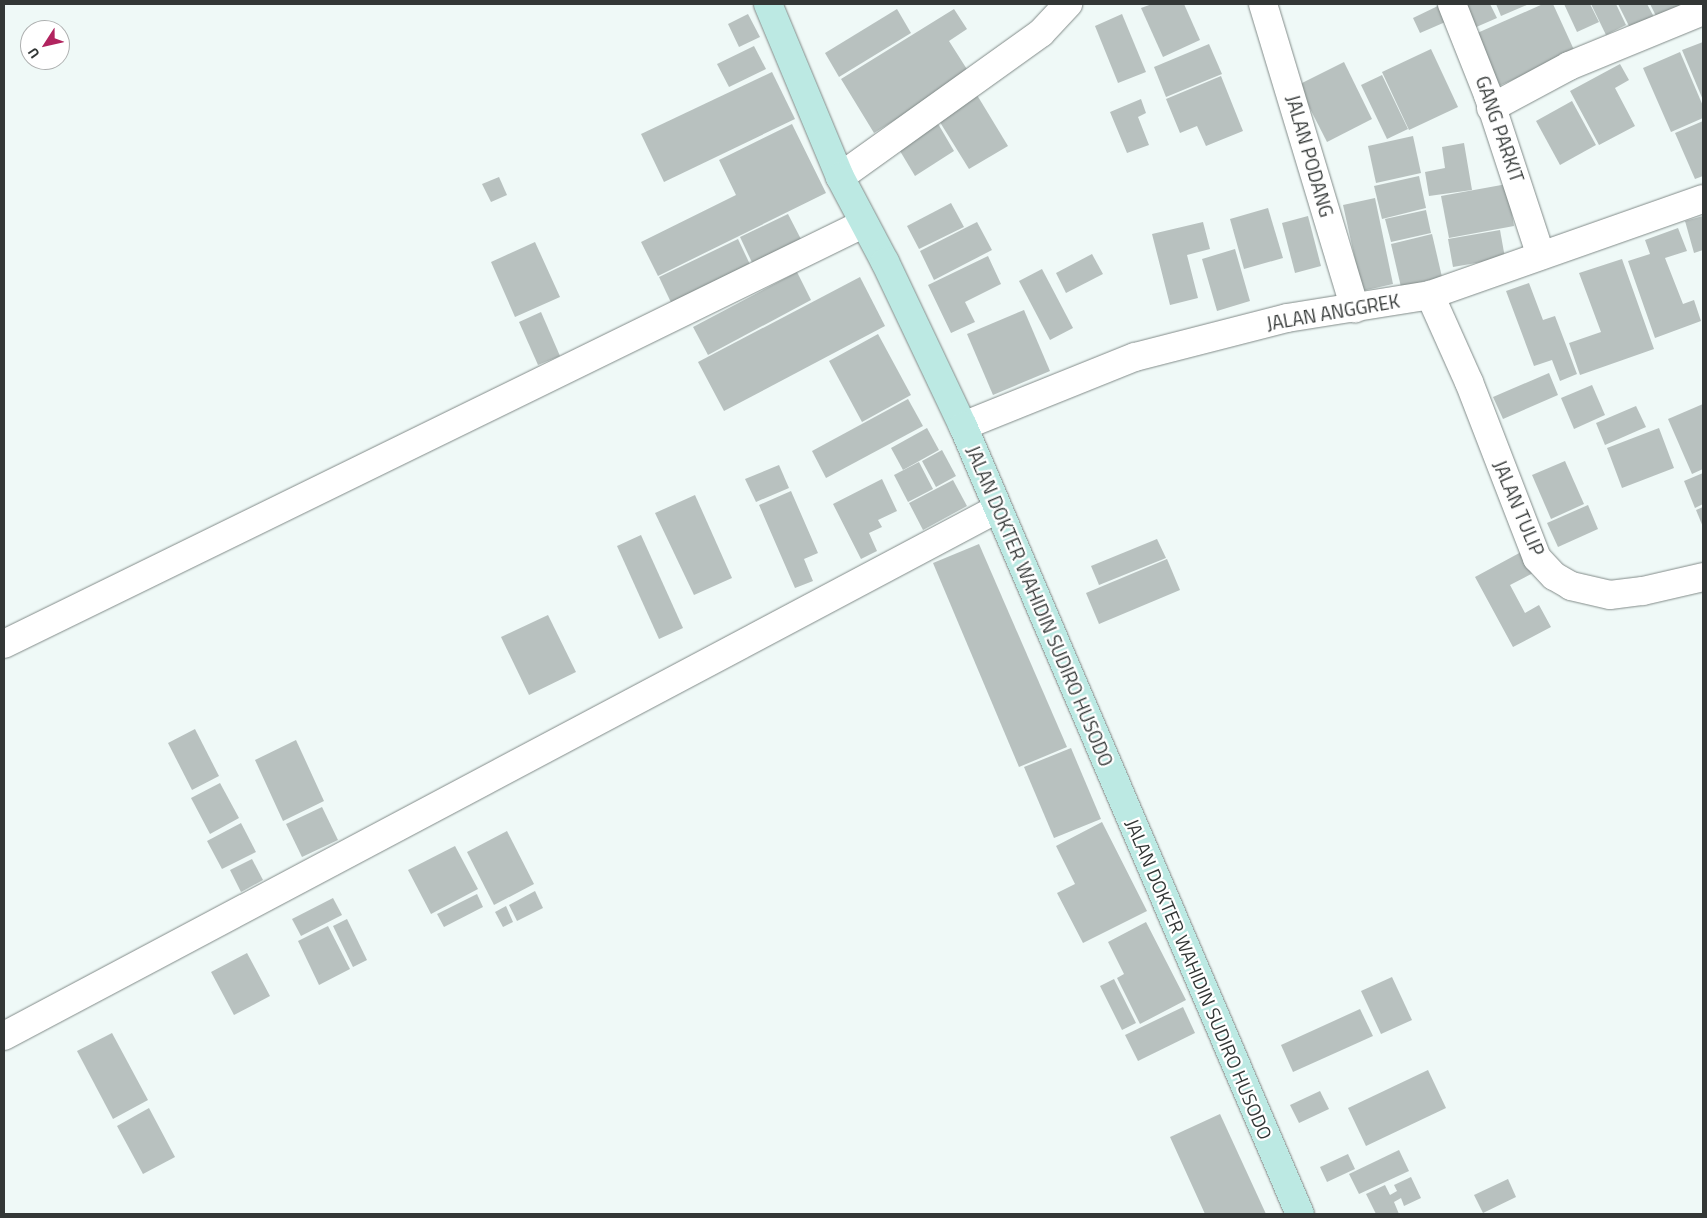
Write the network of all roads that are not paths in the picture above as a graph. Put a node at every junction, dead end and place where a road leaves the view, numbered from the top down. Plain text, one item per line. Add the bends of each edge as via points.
1 (768, 4) edge
2 (1068, 4) edge
3 (1263, 4) edge
4 (1452, 4) edge
5 (1703, 12) edge
6 (1492, 108) junction
7 (840, 177) junction
8 (1703, 198) edge
9 (863, 224) junction
10 (1541, 256) junction
11 (1430, 294) junction
12 (1355, 308) junction
13 (963, 426) junction
14 (997, 509) junction
15 (1703, 577) edge
16 (4, 644) edge
17 (4, 1036) edge
18 (1300, 1214) edge

1 - 7 main road, JALAN DOKTER WAHIDIN SUDIRO HUSODO
2 - 7 street via 1040,33
3 - 12 street, JALAN PODANG
4 - 6 street, GANG PARKIT
5 - 6 street via 1569,66
6 - 10 street, GANG PARKIT
7 - 9 main road, JALAN DOKTER WAHIDIN SUDIRO HUSODO
8 - 10 street, JALAN ANGGREK
9 - 13 main road, JALAN DOKTER WAHIDIN SUDIRO HUSODO via 885,262
9 - 16 street
10 - 11 street, JALAN ANGGREK
11 - 12 street, JALAN ANGGREK
11 - 15 street, JALAN TULIP via 1469,382 1537,558 1571,586 1610,595
12 - 13 street, JALAN ANGGREK via 1287,318 1135,357
13 - 14 main road, JALAN DOKTER WAHIDIN SUDIRO HUSODO
14 - 17 street
14 - 18 main road, JALAN DOKTER WAHIDIN SUDIRO HUSODO

